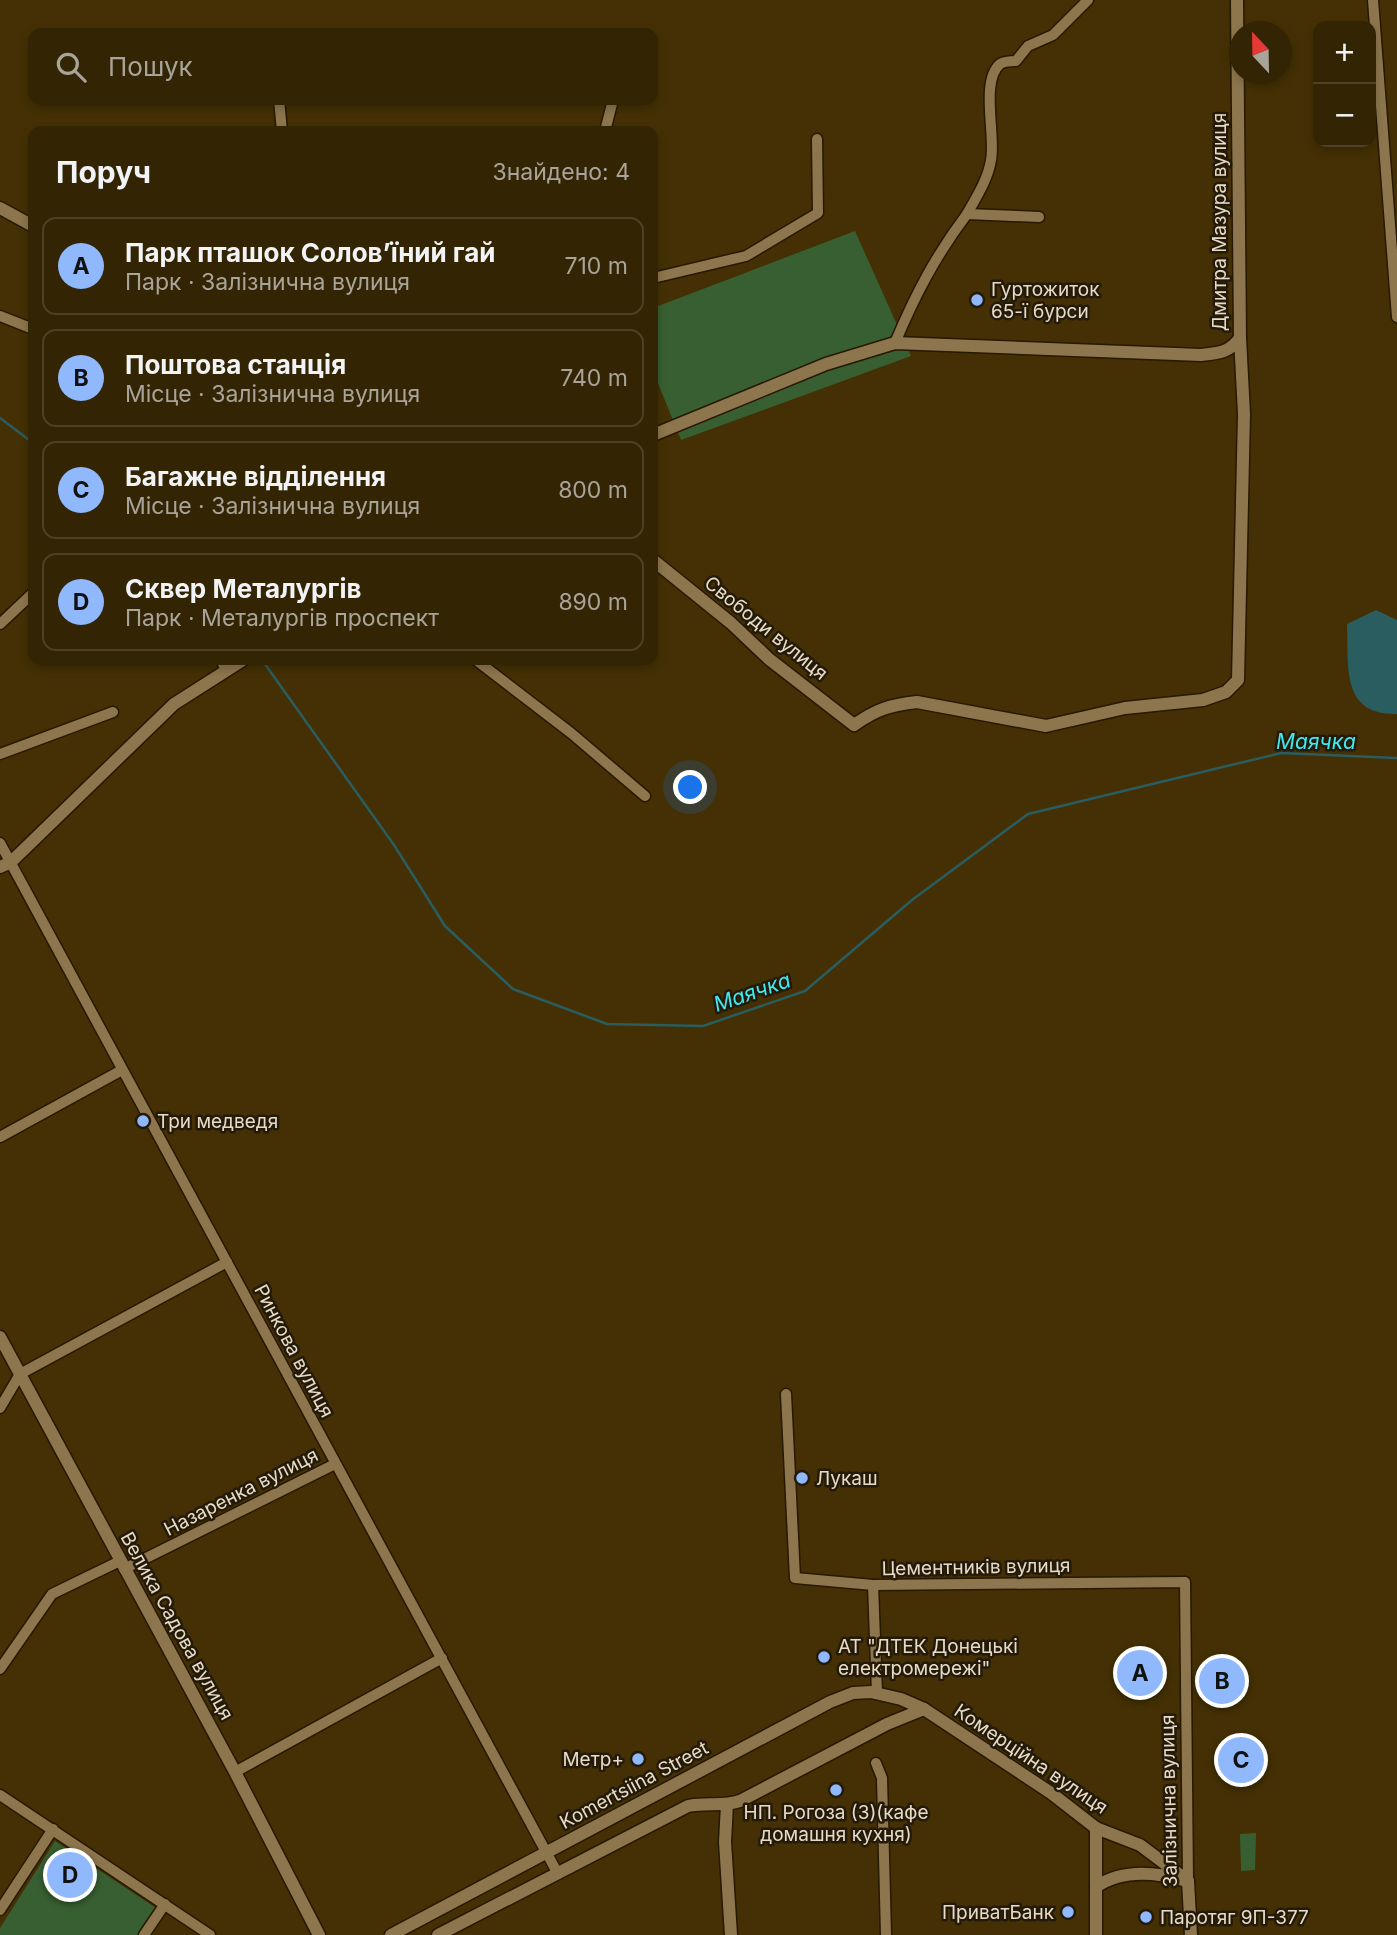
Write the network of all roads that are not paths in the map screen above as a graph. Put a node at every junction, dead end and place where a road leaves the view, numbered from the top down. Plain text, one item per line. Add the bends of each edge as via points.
1 (1088, 0) edge
2 (1237, 0) edge
3 (1373, 0) edge
4 (279, 105) edge
5 (612, 105) edge
6 (282, 126) edge
7 (606, 126) edge
8 (817, 139) dead end
9 (0, 208) edge
10 (967, 214) junction
11 (1039, 218) dead end
12 (28, 223) edge
13 (658, 277) edge
14 (0, 316) edge
15 (1397, 317) edge
16 (28, 327) edge
17 (1240, 338) junction
18 (895, 342) junction
19 (658, 433) edge
20 (658, 564) edge
21 (28, 598) edge
22 (0, 624) edge
23 (228, 665) edge
24 (483, 665) edge
25 (113, 712) dead end
26 (0, 754) edge
27 (645, 796) dead end
28 (0, 843) edge
29 (5, 864) edge
30 (122, 1070) junction
31 (0, 1137) edge
32 (228, 1262) junction
33 (0, 1336) edge
34 (20, 1374) junction
35 (786, 1394) dead end
36 (0, 1408) edge
37 (335, 1464) junction
38 (122, 1565) junction
39 (1185, 1583) joint
40 (873, 1585) junction
41 (442, 1658) junction
42 (0, 1669) edge
43 (877, 1693) junction
44 (901, 1699) joint
45 (925, 1709) junction
46 (876, 1763) dead end
47 (235, 1772) junction
48 (0, 1795) edge
49 (727, 1804) junction
50 (1096, 1828) junction
51 (53, 1829) junction
52 (548, 1853) junction
53 (558, 1874) junction
54 (493, 1880) junction
55 (1188, 1881) junction
56 (1096, 1887) junction
57 (504, 1901) junction
58 (165, 1904) junction
59 (0, 1910) edge
60 (144, 1935) edge
61 (210, 1935) edge
62 (320, 1935) edge
63 (391, 1935) edge
64 (438, 1935) edge
65 (731, 1935) edge
66 (886, 1935) edge
67 (1096, 1935) edge
68 (1191, 1935) edge

1 - 10 street via 1053,35 1028,46 1016,61 999,65 989,96 992,158
2 - 17 street, Дмитра Мазура вулиця
3 - 15 street
4 - 6 street
5 - 7 street
8 - 13 street via 818,212 746,256
9 - 12 street
10 - 11 street
10 - 18 street via 940,251
14 - 16 street
17 - 18 street, Дмитра Мазура вулиця via 1224,353 1201,355
17 - 20 street, Свободи вулиця via 1244,414 1238,680 1233,687 1203,700 1125,708 1046,726 917,702 875,710 854,725
18 - 19 street, Дмитра Мазура вулиця via 826,364
21 - 22 street
23 - 29 street via 174,704
24 - 27 street
25 - 26 street
28 - 29 street, Ринкова вулиця
29 - 30 street, Ринкова вулиця
30 - 31 street
30 - 32 street, Ринкова вулиця
32 - 34 street
32 - 37 street, Ринкова вулиця
33 - 34 street, Велика Садова вулиця
34 - 36 street
34 - 38 street, Велика Садова вулиця
35 - 40 street via 795,1578
37 - 38 street, Назаренка вулиця
37 - 41 street, Ринкова вулиця
38 - 42 street, Назаренка вулиця via 52,1594
38 - 47 street, Велика Садова вулиця
39 - 40 street, Цементників вулиця
39 - 55 street, Залізнична вулиця
40 - 43 street, Цементників вулиця
41 - 47 street
41 - 52 street, Ринкова вулиця
43 - 44 street, Komertsiina Street
43 - 52 street, Komertsiina Street via 853,1693 831,1702
44 - 45 street, Комерційна вулиця
45 - 49 street
45 - 50 street, Комерційна вулиця
46 - 66 street via 882,1778
47 - 62 street, Велика Садова вулиця
48 - 51 street
49 - 53 street via 688,1806
49 - 65 street
50 - 55 street, Комерційна вулиця via 1140,1845
50 - 56 street
51 - 58 street
51 - 59 street
52 - 53 street, Ринкова вулиця
52 - 54 street, Komertsiina Street
53 - 57 street
54 - 57 street
54 - 63 street, Komertsiina Street
55 - 56 street via 1143,1873 1112,1878
55 - 68 street, Залізнична вулиця
56 - 67 street
57 - 64 street
58 - 60 street
58 - 61 street

